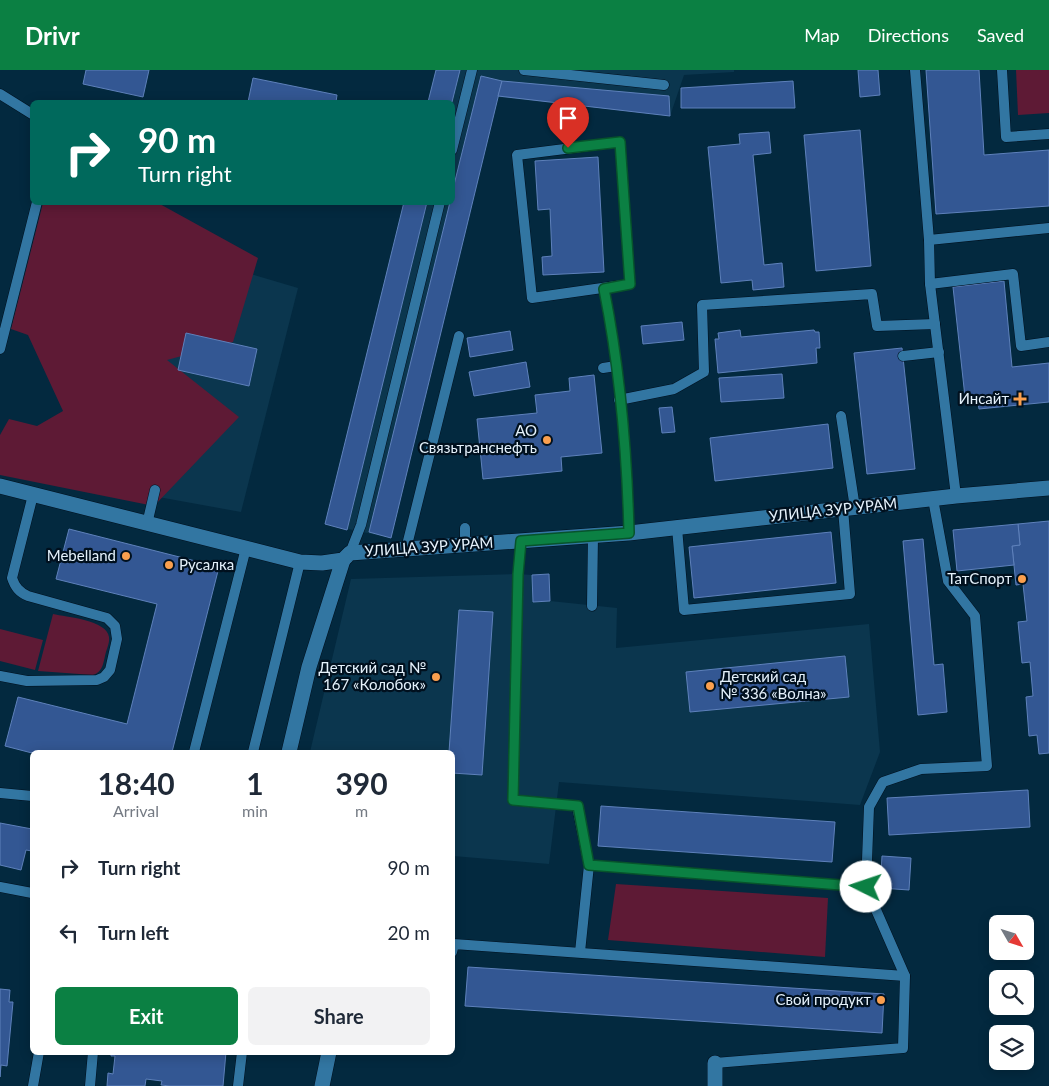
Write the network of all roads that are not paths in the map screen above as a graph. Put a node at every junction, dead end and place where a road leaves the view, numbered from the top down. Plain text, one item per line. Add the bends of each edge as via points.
1 (472, 70) edge
2 (524, 70) edge
3 (915, 70) edge
4 (1002, 70) edge
5 (664, 85) dead end
6 (0, 94) edge
7 (30, 113) edge
8 (1049, 134) edge
9 (455, 138) edge
10 (36, 205) edge
11 (439, 205) edge
12 (1049, 228) edge
13 (929, 240) junction
14 (930, 284) junction
15 (604, 289) junction
16 (935, 324) junction
17 (459, 336) dead end
18 (1049, 342) edge
19 (0, 348) edge
20 (938, 352) junction
21 (903, 356) dead end
22 (616, 366) junction
23 (603, 368) dead end
24 (620, 400) junction
25 (841, 416) dead end
26 (0, 486) edge
27 (1049, 488) edge
28 (628, 489) junction
29 (155, 490) dead end
30 (616, 490) dead end
31 (33, 495) junction
32 (956, 496) junction
33 (933, 500) junction
34 (849, 509) junction
35 (147, 524) junction
36 (466, 528) dead end
37 (676, 528) junction
38 (629, 533) junction
39 (593, 536) junction
40 (521, 541) junction
41 (465, 545) junction
42 (246, 548) junction
43 (406, 549) junction
44 (347, 557) junction
45 (300, 562) junction
46 (592, 606) dead end
47 (0, 676) edge
48 (195, 750) edge
49 (253, 750) edge
50 (289, 750) edge
51 (0, 793) edge
52 (30, 796) edge
53 (589, 865) junction
54 (0, 887) edge
55 (866, 887) junction
56 (30, 893) edge
57 (455, 944) edge
58 (580, 952) junction
59 (906, 976) junction
60 (38, 1055) edge
61 (93, 1055) edge
62 (242, 1055) edge
63 (328, 1055) edge
64 (715, 1063) joint
65 (33, 1086) edge
66 (90, 1086) edge
67 (238, 1086) edge
68 (322, 1086) edge
69 (715, 1086) edge

1 - 9 lane
2 - 5 lane
3 - 13 lane
4 - 8 lane via 1006,137
6 - 7 lane
10 - 19 lane
11 - 44 lane via 361,525
12 - 13 lane
13 - 14 lane
14 - 16 lane
14 - 18 lane via 1013,274 1020,346
15 - 15 lane via 630,284 620,142 517,155 532,298
15 - 22 lane
16 - 20 lane
16 - 24 lane via 877,326 872,294 702,305 704,372 674,389
17 - 43 lane
20 - 21 lane
20 - 32 lane
22 - 23 lane
22 - 24 lane
24 - 28 lane
25 - 34 lane
26 - 31 street, УЛИЦА ЗУР УРАМ
27 - 32 street, УЛИЦА ЗУР УРАМ
28 - 30 lane
28 - 38 lane
29 - 35 lane
31 - 35 street, УЛИЦА ЗУР УРАМ
31 - 47 lane via 12,578 15,586 22,594 107,618 115,626 117,639 110,670 96,680 27,681
32 - 33 street, УЛИЦА ЗУР УРАМ
33 - 34 street, УЛИЦА ЗУР УРАМ
33 - 55 lane via 948,581 975,616 987,766 921,769 883,782 869,807
34 - 37 street, УЛИЦА ЗУР УРАМ
34 - 37 lane via 850,594 684,610
35 - 42 street, УЛИЦА ЗУР УРАМ
36 - 41 lane
37 - 38 street, УЛИЦА ЗУР УРАМ
38 - 39 street, УЛИЦА ЗУР УРАМ
39 - 40 street, УЛИЦА ЗУР УРАМ
39 - 46 lane
40 - 41 street, УЛИЦА ЗУР УРАМ
40 - 53 lane via 513,800 578,806
41 - 43 street, УЛИЦА ЗУР УРАМ
42 - 45 street, УЛИЦА ЗУР УРАМ
42 - 48 lane
43 - 44 street, УЛИЦА ЗУР УРАМ
44 - 45 street, УЛИЦА ЗУР УРАМ via 322,563
44 - 50 street via 309,667
45 - 49 lane
51 - 52 lane
53 - 55 lane
53 - 58 lane
54 - 56 lane
55 - 59 lane
57 - 58 lane
58 - 59 lane
59 - 64 lane via 903,1048
60 - 65 lane
61 - 66 lane
62 - 67 lane
63 - 68 street
64 - 69 street

